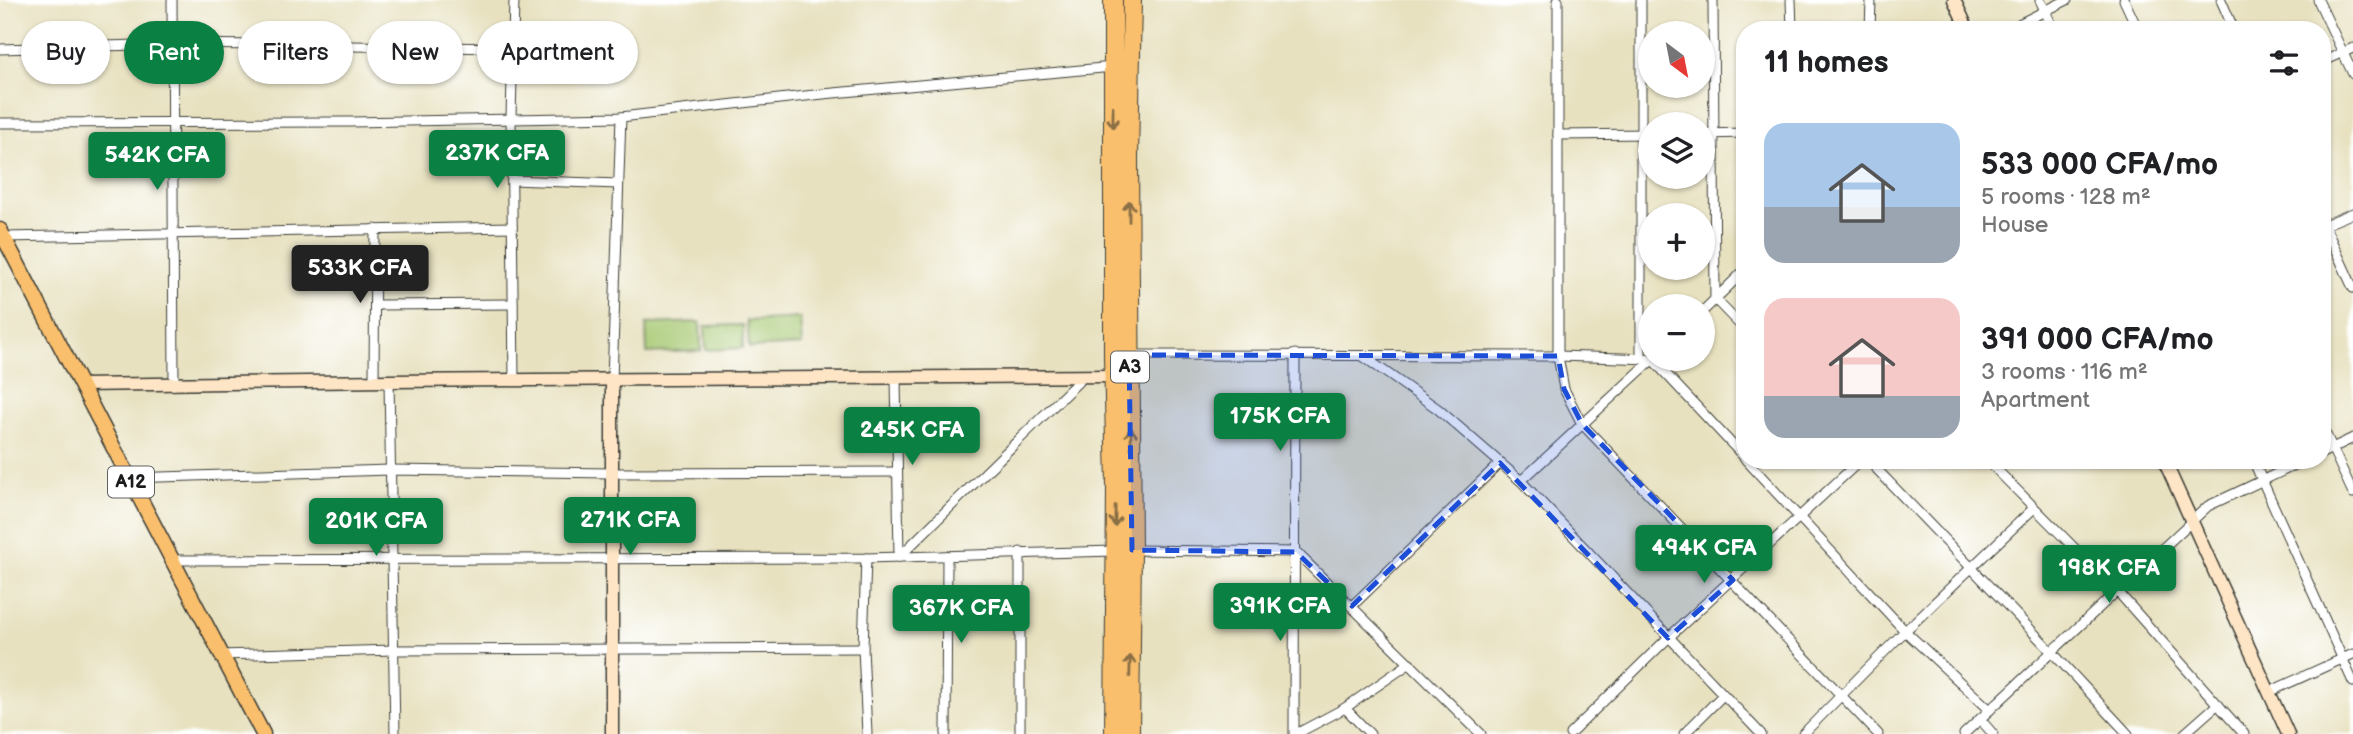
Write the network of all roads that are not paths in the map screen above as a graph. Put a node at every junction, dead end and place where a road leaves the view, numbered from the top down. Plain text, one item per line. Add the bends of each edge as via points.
1 (172, 0) edge
2 (514, 0) edge
3 (1113, 0) edge
4 (1132, 0) edge
5 (1558, 0) edge
6 (1642, 0) edge
7 (1713, 0) edge
8 (1791, 0) edge
9 (1871, 0) edge
10 (1954, 0) edge
11 (2040, 0) edge
12 (2067, 0) edge
13 (2124, 0) edge
14 (2221, 0) edge
15 (2318, 0) edge
16 (2045, 10) junction
17 (172, 21) edge
18 (514, 21) edge
19 (1792, 21) edge
20 (1870, 21) edge
21 (1964, 21) edge
22 (2024, 21) edge
23 (2050, 21) edge
24 (2134, 21) edge
25 (2230, 21) edge
26 (2328, 21) edge
27 (2331, 27) edge
28 (124, 45) edge
29 (224, 45) edge
30 (477, 48) edge
31 (2353, 48) edge
32 (0, 49) edge
33 (2343, 52) junction
34 (2331, 58) edge
35 (1113, 67) junction
36 (2353, 74) edge
37 (173, 84) edge
38 (512, 84) edge
39 (1645, 112) edge
40 (1714, 112) edge
41 (621, 117) junction
42 (511, 118) junction
43 (173, 122) junction
44 (0, 123) edge
45 (1736, 133) edge
46 (1638, 134) edge
47 (1715, 134) edge
48 (1558, 135) junction
49 (512, 180) junction
50 (618, 184) junction
51 (1645, 189) edge
52 (1714, 189) edge
53 (2353, 214) edge
54 (2331, 221) edge
55 (512, 227) junction
56 (374, 229) junction
57 (2, 233) edge
58 (172, 233) junction
59 (2331, 241) edge
60 (1736, 279) edge
61 (2353, 288) edge
62 (1642, 294) edge
63 (1715, 294) edge
64 (1715, 299) joint
65 (513, 304) junction
66 (374, 305) junction
67 (1736, 321) edge
68 (1295, 354) junction
69 (1121, 355) junction
70 (1362, 356) junction
71 (1558, 356) junction
72 (1638, 359) edge
73 (1640, 371) edge
74 (1664, 371) edge
75 (1084, 376) junction
76 (1114, 376) junction
77 (896, 378) junction
78 (514, 380) junction
79 (612, 380) junction
80 (374, 381) junction
81 (389, 381) junction
82 (80, 385) junction
83 (174, 385) junction
84 (1582, 424) junction
85 (2353, 438) edge
86 (1736, 448) edge
87 (2332, 448) joint
88 (1500, 463) junction
89 (1755, 469) edge
90 (1852, 469) edge
91 (1876, 469) edge
92 (1996, 469) edge
93 (2168, 469) edge
94 (2257, 469) edge
95 (2288, 469) edge
96 (390, 470) junction
97 (897, 472) junction
98 (612, 474) junction
99 (129, 478) junction
100 (1521, 481) junction
101 (2263, 481) junction
102 (2353, 493) edge
103 (2034, 509) junction
104 (1800, 518) junction
105 (2192, 523) junction
106 (1123, 551) junction
107 (1020, 552) junction
108 (1296, 552) junction
109 (947, 556) junction
110 (613, 557) junction
111 (899, 557) junction
112 (391, 558) junction
113 (866, 558) junction
114 (172, 560) junction
115 (1970, 568) junction
116 (1733, 580) junction
117 (2118, 592) junction
118 (1352, 606) junction
119 (1905, 631) junction
120 (1668, 638) junction
121 (863, 648) junction
122 (394, 650) junction
123 (611, 650) junction
124 (2052, 652) junction
125 (2353, 654) edge
126 (220, 655) junction
127 (2343, 659) junction
128 (1410, 663) junction
129 (2353, 682) edge
130 (2269, 692) junction
131 (1723, 695) junction
132 (1842, 697) junction
133 (2218, 704) junction
134 (1345, 708) junction
135 (1990, 710) junction
136 (1980, 719) junction
137 (263, 734) edge
138 (395, 734) edge
139 (612, 734) edge
140 (867, 734) edge
141 (946, 734) edge
142 (1020, 734) edge
143 (1114, 734) edge
144 (1130, 734) edge
145 (1295, 734) edge
146 (1370, 734) edge
147 (1481, 734) edge
148 (1570, 734) edge
149 (1684, 734) edge
150 (1761, 734) edge
151 (1803, 734) edge
152 (1878, 734) edge
153 (1964, 734) edge
154 (1993, 734) edge
155 (2127, 734) edge
156 (2184, 734) edge
157 (2244, 734) edge
158 (2288, 734) edge

1 - 17 street
2 - 18 street
3 - 35 highway, A3
69 -> 4 highway, A3
5 - 48 street
6 - 39 street
7 - 40 street
8 - 19 street
9 - 20 street
10 - 21 street
11 - 16 street
12 - 16 street
13 - 24 street
14 - 25 street
15 - 26 street
16 - 22 street
16 - 23 street
27 - 33 street
28 - 32 street
29 - 30 street
31 - 33 street
33 - 34 street
33 - 36 street
35 - 41 street
35 -> 69 highway, A3
37 - 43 street
38 - 42 street
41 - 42 street
41 - 50 street
42 - 43 street
42 - 49 street
43 - 44 street
43 - 58 street
45 - 47 street
46 - 48 street
48 - 71 street
49 - 50 street
49 - 55 street
50 - 79 street
51 - 62 street
52 - 63 street
53 - 54 street
55 - 56 street
55 - 65 street
56 - 58 street
56 - 66 street
57 - 58 street
57 - 82 main road, A12
58 - 83 street
59 - 61 street
60 - 64 street
64 - 67 street
65 - 66 street
65 - 78 street
66 - 80 street
68 - 69 street
68 - 70 street
68 - 108 street
69 - 76 highway, A3
106 -> 69 highway, A3
70 - 71 street
70 - 88 street via 1438,409
71 - 72 street
71 - 84 street via 1564,389
73 - 84 street
74 - 86 street
75 - 76 street
75 - 77 street
75 - 111 street
76 -> 106 highway, A3
77 - 79 street
77 - 97 street
78 - 79 street
78 - 81 street
79 - 98 street
80 - 81 street
80 - 83 street
81 - 96 street
82 - 83 street
82 - 99 main road, A12
84 - 100 street
84 - 116 street
85 - 87 street
87 - 102 street
88 - 100 street
88 - 118 street
89 - 104 street
90 - 104 street
91 - 115 street
92 - 103 street
93 - 105 street
94 - 101 street
95 - 101 street
96 - 98 street
96 - 99 street
96 - 112 street
97 - 98 street
97 - 111 street
98 - 110 street
99 - 114 main road, A12
100 - 120 street
101 - 105 street via 2208,506
101 - 127 street
103 - 115 street
103 - 117 street
104 - 116 street
104 - 119 street
105 - 117 street
105 - 130 street
106 - 107 street
106 - 108 street
106 - 143 highway, A3
144 -> 106 highway, A3
107 - 109 street
107 - 142 street
108 - 118 street
108 - 145 street
109 - 111 street
109 - 141 street
110 - 112 street
110 - 113 street
110 - 123 street
111 - 113 street
112 - 114 street
112 - 122 street
113 - 121 street
114 - 126 main road, A12
115 - 119 street
115 - 124 street
116 - 120 street
116 - 132 street
117 - 124 street
117 - 133 street
118 - 128 street
119 - 132 street
119 - 135 street
120 - 131 street
120 - 148 street
121 - 123 street
121 - 140 street
122 - 123 street
122 - 126 street
122 - 138 street
123 - 139 street
124 - 135 street
124 - 155 street
125 - 127 street
126 - 137 main road, A12
127 - 129 street
127 - 130 street
128 - 134 street
128 - 147 street
130 - 158 street
131 - 149 street
131 - 150 street
132 - 151 street
132 - 152 street
133 - 156 street
133 - 157 street
134 - 145 street
134 - 146 street
135 - 136 street
136 - 153 street
136 - 154 street

